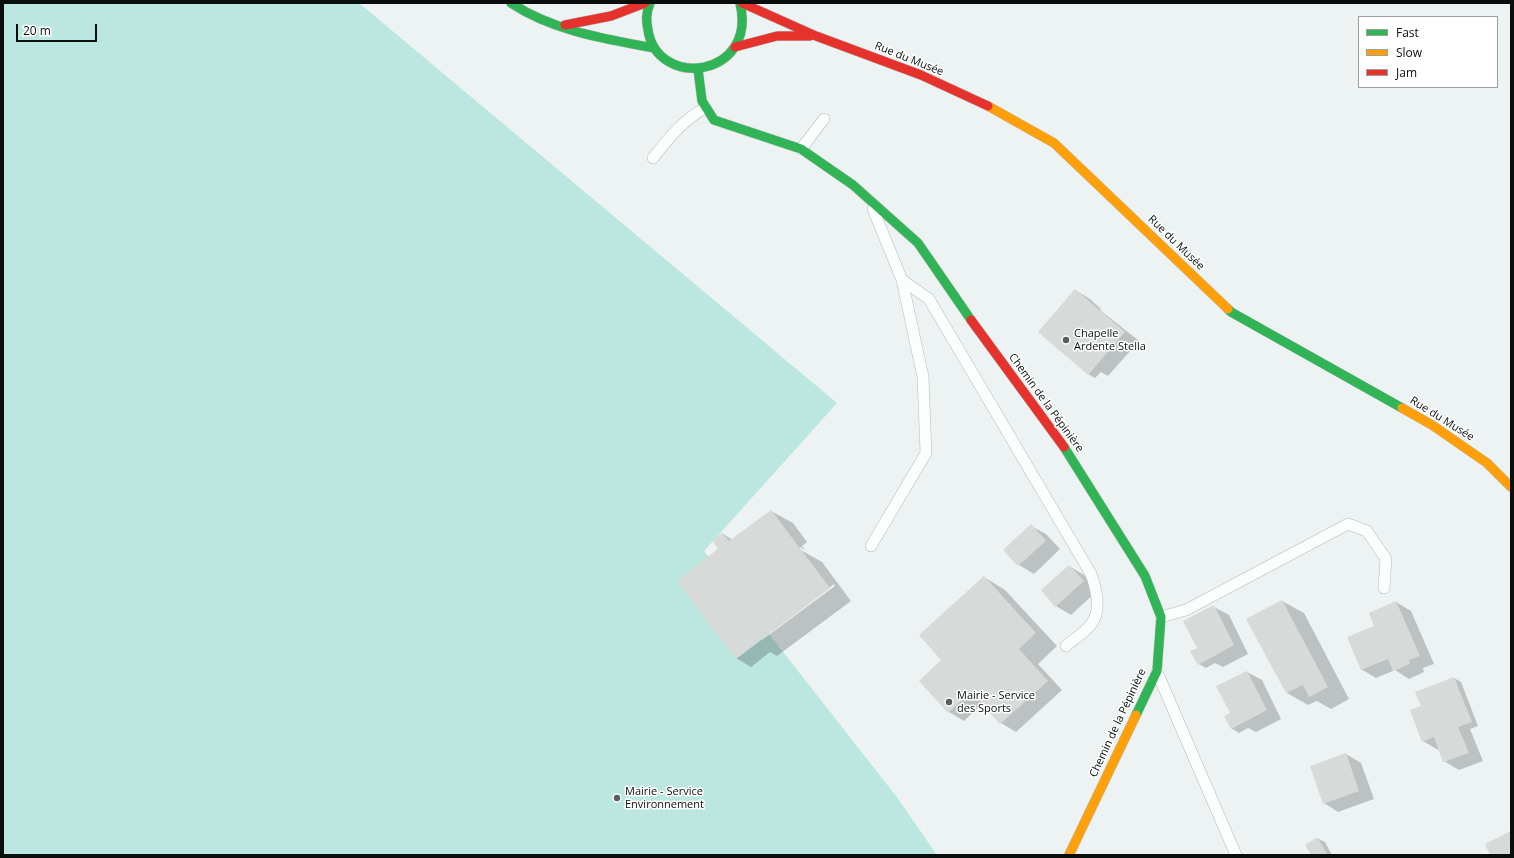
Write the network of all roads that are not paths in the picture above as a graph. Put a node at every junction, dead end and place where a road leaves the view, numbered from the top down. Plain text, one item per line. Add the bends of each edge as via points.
1 (511, 3) edge
2 (645, 3) edge
3 (650, 3) edge
4 (741, 3) edge
5 (558, 26) junction
6 (816, 36) junction
7 (735, 47) junction
8 (654, 48) junction
9 (698, 69) junction
10 (705, 108) junction
11 (824, 119) dead end
12 (801, 149) junction
13 (653, 158) dead end
14 (869, 198) junction
15 (902, 280) junction
16 (1511, 487) edge
17 (871, 546) dead end
18 (1384, 588) dead end
19 (1161, 617) junction
20 (1066, 646) dead end
21 (1157, 671) junction
22 (1069, 855) edge
23 (1236, 855) edge

1 - 5 main road
2 - 5 main road via 611,16
3 - 8 main road via 646,17 647,33
4 - 6 main road, Rue du Musée
4 - 7 main road via 742,33
5 - 8 main road
6 - 7 main road, Rue du Musée via 776,36
6 - 16 main road, Rue du Musée via 921,75 997,110 1054,142 1231,312 1432,425 1487,463
7 - 9 main road via 725,59 711,67
8 - 9 main road via 665,60 680,68
9 - 10 main road
10 - 12 main road, Chemin de la Pépinière via 714,120
10 - 13 lane via 693,114 676,130
11 - 12 lane
12 - 14 main road, Chemin de la Pépinière
14 - 15 lane
14 - 19 main road, Chemin de la Pépinière via 918,243 1066,450 1145,576
15 - 17 lane via 923,377 926,453
15 - 20 lane via 930,299 1092,574 1097,592 1097,610 1092,623
18 - 19 lane via 1386,559 1367,531 1348,524 1186,610
19 - 21 main road, Chemin de la Pépinière
21 - 22 main road, Chemin de la Pépinière
21 - 23 lane

